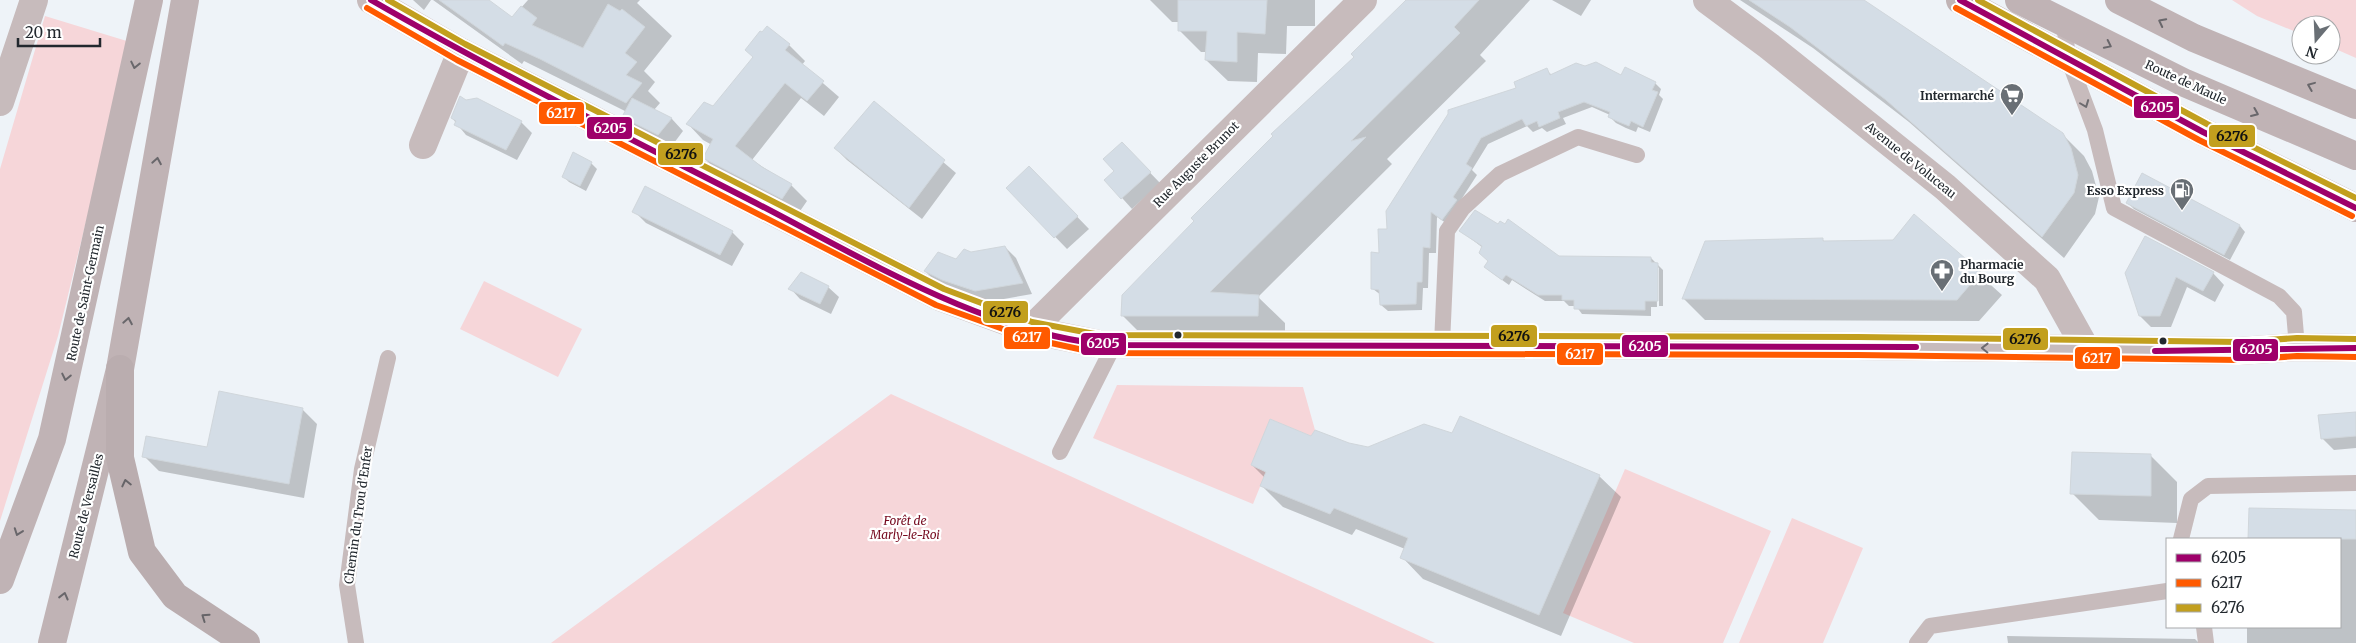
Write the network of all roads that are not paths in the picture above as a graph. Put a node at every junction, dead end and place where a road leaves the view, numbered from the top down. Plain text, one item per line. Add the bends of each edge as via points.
1 (34, 0) edge
2 (149, 0) edge
3 (185, 0) edge
4 (371, 0) edge
5 (1363, 0) edge
6 (1707, 0) edge
7 (1960, 0) edge
8 (2019, 0) edge
9 (2119, 0) edge
10 (2064, 23) junction
11 (460, 52) junction
12 (2068, 58) junction
13 (0, 102) edge
14 (2356, 105) edge
15 (423, 145) dead end
16 (1637, 155) dead end
17 (2356, 156) edge
18 (2356, 208) edge
19 (1030, 330) junction
20 (1442, 344) junction
21 (1114, 345) junction
22 (2297, 347) junction
23 (2356, 348) edge
24 (2086, 349) junction
25 (388, 358) dead end
26 (120, 369) junction
27 (1060, 452) dead end
28 (2356, 482) edge
29 (2181, 538) edge
30 (0, 580) edge
31 (2166, 591) edge
32 (2204, 628) edge
33 (52, 643) edge
34 (246, 643) edge
35 (356, 643) edge
36 (1917, 643) edge
37 (2206, 643) edge

1 - 13 street
2 -> 30 main road, Route de Saint-Germain via 52,439
26 -> 3 main road
4 - 11 street
5 - 19 street, Rue Auguste Brunot
6 - 24 street, Avenue de Voluceau via 1945,187 2047,279
7 - 12 main road
8 - 10 main road, Route de Maule
14 -> 9 main road via 2194,38
10 - 12 lane
10 -> 17 main road, Route de Maule via 2185,83
11 - 15 street
11 - 19 street via 940,297
12 - 18 main road via 2203,132
12 -> 22 lane via 2095,130 2114,208 2279,296 2294,312
16 - 20 lane via 1578,137 1500,174 1463,208 1448,231
19 - 21 street
20 - 21 street
24 -> 20 street
21 - 27 lane
22 - 23 street
22 - 24 street via 2239,351
25 - 35 lane, Chemin du Trou d'Enfer via 362,469 347,585
33 -> 26 main road, Route de Versailles
34 -> 26 highway via 175,596 142,552 120,458
28 - 29 lane via 2208,486 2191,500
31 - 36 lane via 1930,626
32 - 37 lane

